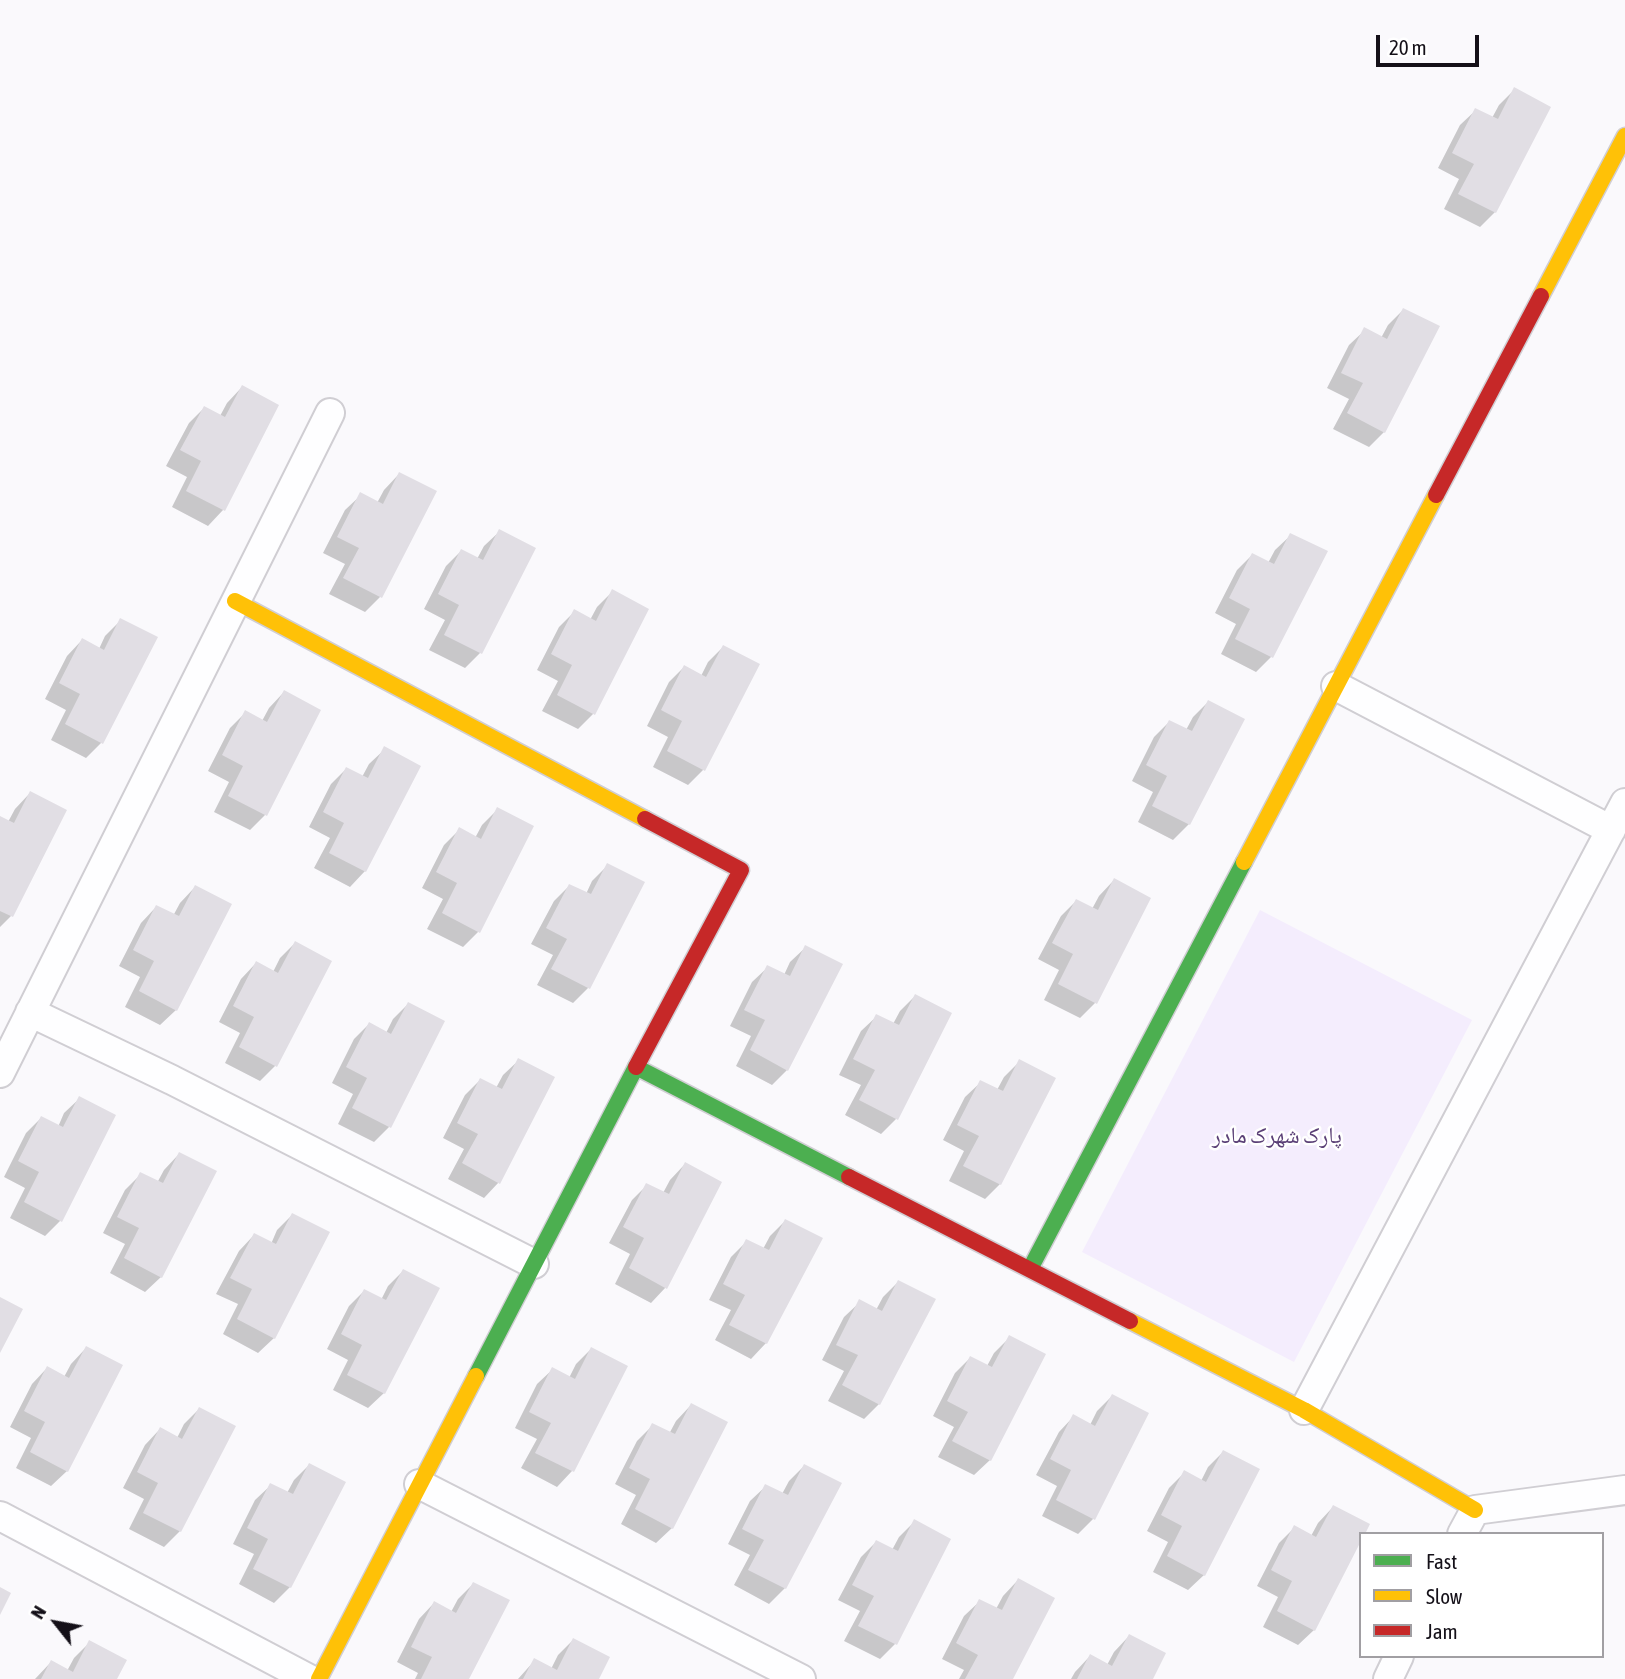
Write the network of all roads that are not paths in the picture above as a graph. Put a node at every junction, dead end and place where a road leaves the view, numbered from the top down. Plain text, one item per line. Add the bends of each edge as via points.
1 (1625, 136) edge
2 (330, 413) dead end
3 (235, 601) junction
4 (1336, 686) junction
5 (1625, 803) edge
6 (1611, 830) junction
7 (30, 1012) junction
8 (636, 1067) junction
9 (0, 1073) edge
10 (534, 1264) junction
11 (1030, 1269) junction
12 (1304, 1410) junction
13 (419, 1484) junction
14 (1625, 1490) edge
15 (0, 1516) edge
16 (1469, 1522) edge
17 (1398, 1658) edge
18 (309, 1679) edge
19 (319, 1679) edge
20 (801, 1679) edge
21 (1388, 1679) edge

1 - 4 street
2 - 3 street
3 - 7 street
3 - 8 street via 741,870
4 - 6 street
4 - 11 street
5 - 6 street
6 - 12 street
7 - 9 street
7 - 10 street
8 - 10 street
8 - 11 street
10 - 13 street
11 - 12 street
12 - 16 street
13 - 19 street
13 - 20 street
14 - 16 street
15 - 18 street
17 - 21 street

